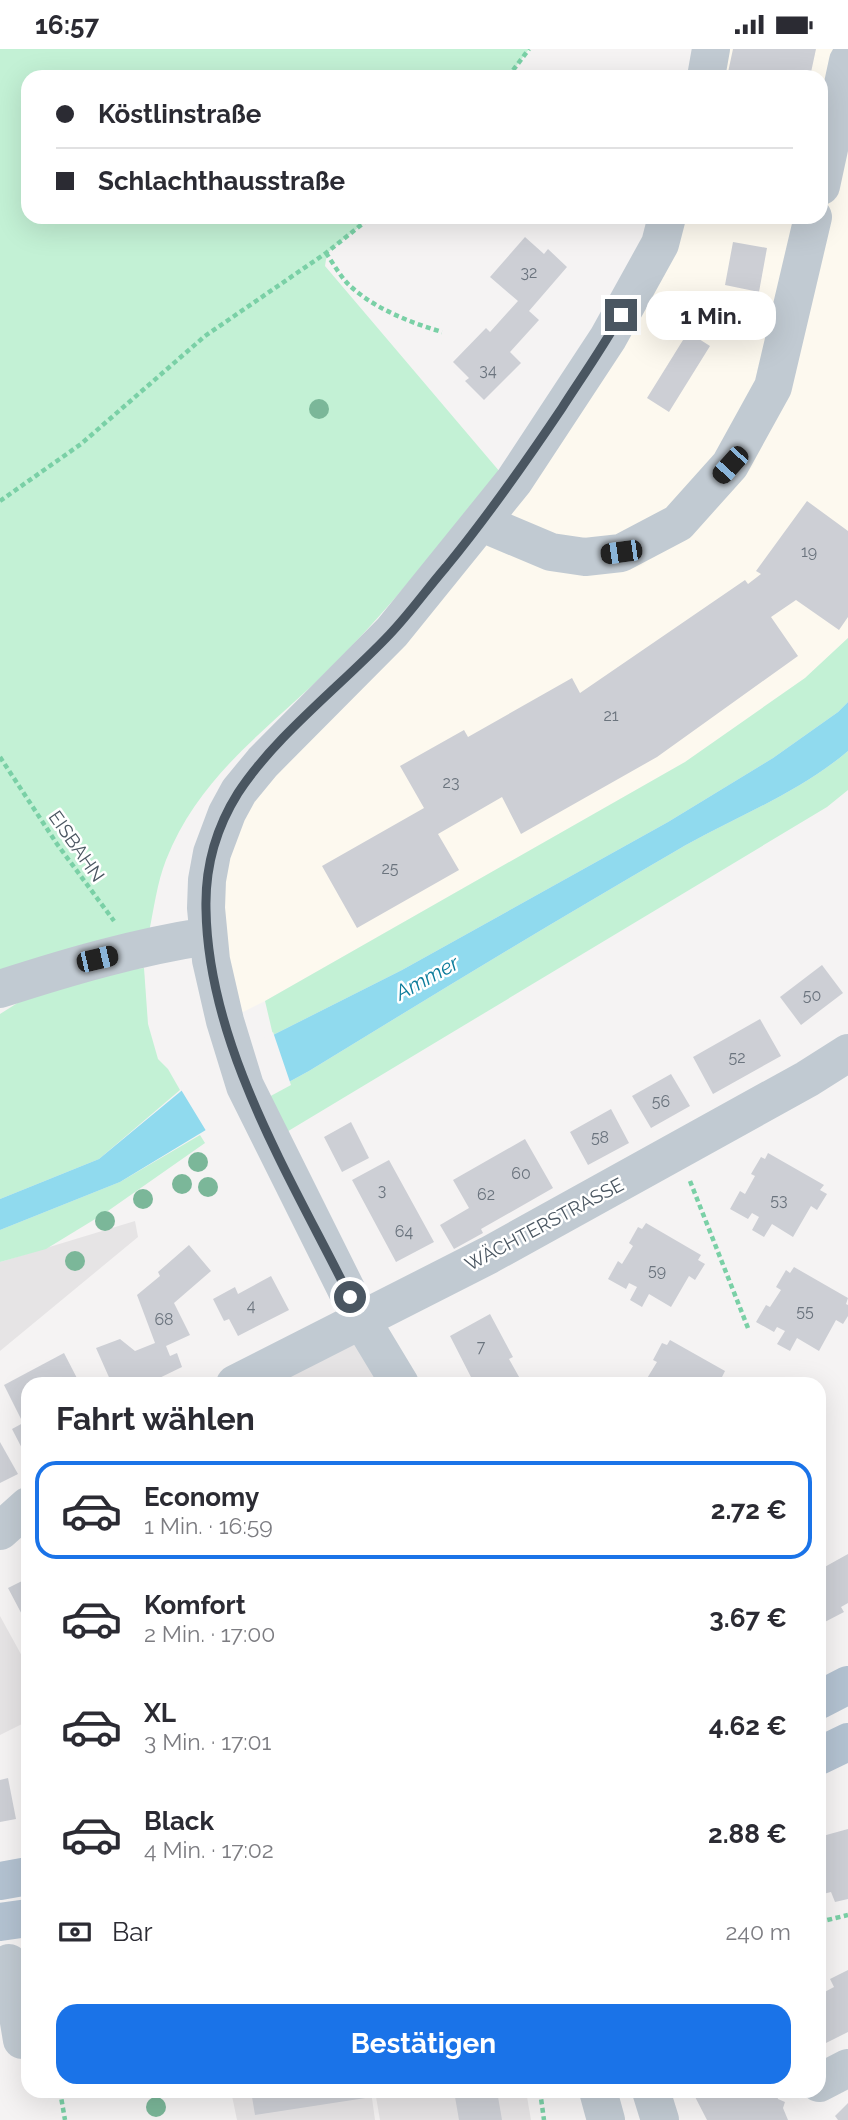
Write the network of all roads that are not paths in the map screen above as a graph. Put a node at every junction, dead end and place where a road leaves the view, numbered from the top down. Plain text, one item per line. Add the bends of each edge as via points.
1 (711, 49) edge
2 (848, 61) edge
3 (707, 70) edge
4 (828, 154) edge
5 (665, 224) edge
6 (811, 224) edge
7 (482, 523) junction
8 (208, 936) junction
9 (0, 989) edge
10 (848, 1053) edge
11 (362, 1321) junction
12 (249, 1377) edge
13 (396, 1377) edge
14 (21, 1512) edge
15 (0, 1531) edge
16 (848, 1685) edge
17 (826, 1696) edge
18 (848, 1742) edge
19 (826, 1753) edge
20 (21, 1878) edge
21 (0, 1881) edge
22 (21, 1919) edge
23 (0, 1922) edge
24 (11, 1961) edge
25 (17, 2041) edge
26 (848, 2068) edge
27 (826, 2079) edge
28 (600, 2098) edge
29 (653, 2098) edge
30 (606, 2120) edge
31 (660, 2120) edge

1 - 3 street
2 - 4 street
5 - 7 street via 660,244 608,338
6 - 7 street via 773,387 730,465 678,523 621,552 585,558 551,552
7 - 8 street via 392,632 286,737 239,791 212,853 207,880
8 - 9 street via 78,963
8 - 11 street via 225,1021 245,1086
10 - 11 street, WÄCHTERSTRASSE via 678,1151
11 - 12 street, WÄCHTERSTRASSE
11 - 13 street
14 - 15 street
16 - 17 main road
18 - 19 main road
20 - 21 main road
22 - 23 main road
24 - 25 street
26 - 27 street
28 - 30 street
29 - 31 street

